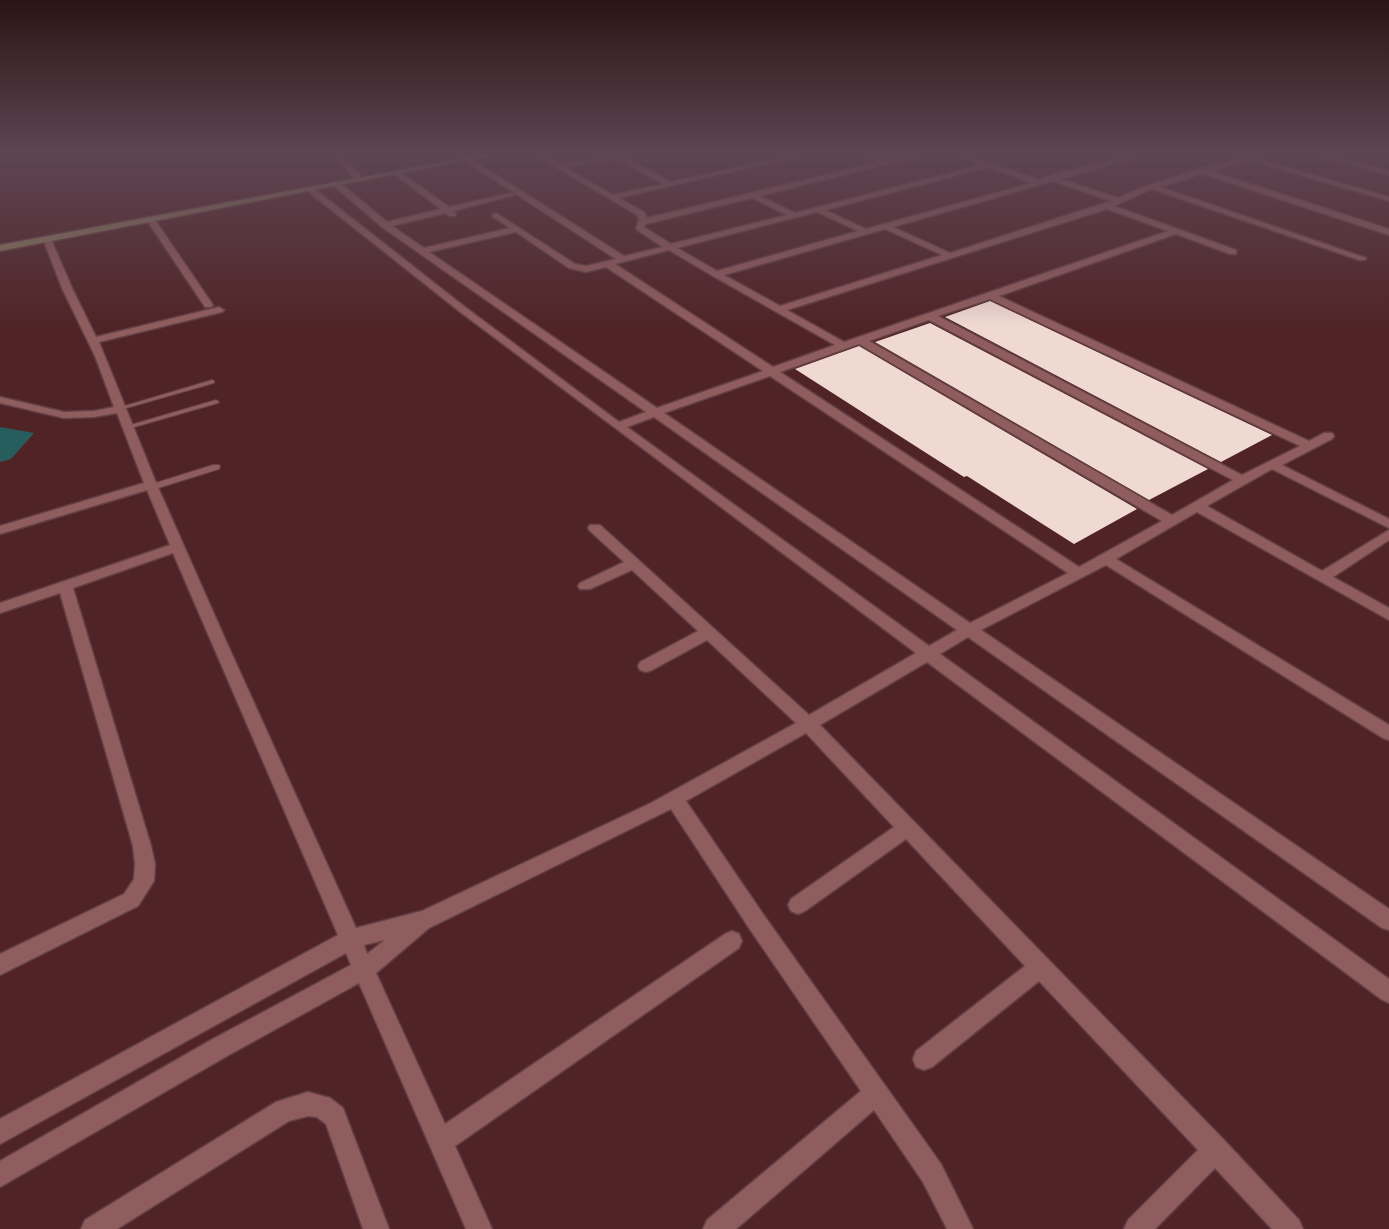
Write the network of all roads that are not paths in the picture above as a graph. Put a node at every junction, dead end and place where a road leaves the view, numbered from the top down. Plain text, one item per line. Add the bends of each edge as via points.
1 (194, 211) edge
2 (338, 211) edge
3 (370, 211) edge
4 (441, 211) edge
5 (449, 211) edge
6 (549, 211) edge
7 (636, 211) edge
8 (684, 211) edge
9 (787, 211) edge
10 (814, 211) edge
11 (822, 211) edge
12 (936, 211) edge
13 (1090, 211) edge
14 (1122, 211) edge
15 (1224, 211) edge
16 (1326, 211) edge
17 (496, 215) dead end
18 (796, 216) junction
19 (457, 218) dead end
20 (150, 220) junction
21 (642, 222) junction
22 (385, 224) junction
23 (885, 226) junction
24 (518, 229) junction
25 (1177, 231) junction
26 (866, 232) junction
27 (1389, 232) edge
28 (47, 239) junction
29 (669, 247) junction
30 (0, 248) edge
31 (422, 251) junction
32 (1233, 252) dead end
33 (948, 255) junction
34 (1362, 258) dead end
35 (624, 260) junction
36 (608, 264) junction
37 (716, 274) junction
38 (990, 295) junction
39 (208, 305) dead end
40 (781, 309) junction
41 (219, 310) dead end
42 (930, 316) junction
43 (860, 340) junction
44 (92, 341) junction
45 (843, 346) junction
46 (770, 372) junction
47 (212, 382) dead end
48 (0, 400) edge
49 (216, 402) dead end
50 (121, 409) junction
51 (657, 413) junction
52 (618, 426) junction
53 (129, 427) junction
54 (1328, 436) dead end
55 (1308, 445) junction
56 (1273, 465) junction
57 (216, 467) dead end
58 (1242, 480) junction
59 (151, 486) junction
60 (1198, 506) junction
61 (1172, 521) junction
62 (1389, 524) edge
63 (595, 528) dead end
64 (0, 530) edge
65 (1389, 534) edge
66 (177, 547) junction
67 (1106, 559) junction
68 (634, 564) junction
69 (1078, 573) junction
70 (1323, 577) junction
71 (65, 586) junction
72 (585, 586) dead end
73 (0, 608) edge
74 (1389, 615) edge
75 (967, 631) junction
76 (709, 632) junction
77 (928, 655) junction
78 (646, 666) dead end
79 (808, 724) junction
80 (1389, 733) edge
81 (674, 798) junction
82 (907, 828) junction
83 (798, 905) dead end
84 (425, 920) junction
85 (1389, 921) edge
86 (351, 939) junction
87 (732, 941) dead end
88 (0, 964) edge
89 (1040, 967) junction
90 (364, 969) junction
91 (1389, 992) edge
92 (924, 1059) dead end
93 (876, 1093) junction
94 (0, 1132) edge
95 (440, 1142) junction
96 (1216, 1150) junction
97 (0, 1175) edge
98 (94, 1229) edge
99 (376, 1229) edge
100 (479, 1229) edge
101 (716, 1229) edge
102 (960, 1229) edge
103 (1137, 1229) edge
104 (1290, 1229) edge

1 - 20 street
2 - 52 street
3 - 22 street
4 - 22 street
5 - 19 street
6 - 35 street
7 - 21 street via 641,214
8 - 21 street
9 - 18 street
10 - 18 street
11 - 26 street
12 - 23 street
13 - 33 street
14 - 25 street
15 - 34 street
16 - 27 street
17 - 24 street
18 - 29 street
20 - 28 street
20 - 39 street
21 - 29 street via 640,228
22 - 31 street
23 - 26 street
23 - 33 street
24 - 31 street
24 - 36 street via 572,266 586,269
25 - 32 street
25 - 38 street
26 - 37 street
28 - 30 street
28 - 44 street
29 - 35 street
29 - 37 street
31 - 51 street
33 - 40 street
35 - 36 street
36 - 46 street
37 - 40 street
38 - 42 street
38 - 55 street
40 - 45 street
41 - 44 street
42 - 43 street
42 - 58 street
43 - 45 street
43 - 61 street
44 - 50 street
45 - 46 street
46 - 51 street
46 - 69 street
47 - 50 lane
48 - 50 street via 64,416
49 - 53 lane
50 - 53 street
51 - 52 street
51 - 75 street
52 - 77 street
53 - 59 street
54 - 55 street
55 - 56 street
56 - 58 street
56 - 62 street
57 - 59 lane
58 - 60 street
59 - 64 street
59 - 66 street
60 - 61 street
60 - 70 street
61 - 67 street
63 - 68 street
65 - 70 street
66 - 71 street
66 - 86 street
67 - 69 street
67 - 80 street
68 - 72 street
68 - 76 street
69 - 75 street
70 - 74 street
71 - 73 street
71 - 88 street via 142,846 144,881 131,900
75 - 77 street
75 - 85 street
76 - 78 street
76 - 79 street
77 - 79 street
77 - 91 street
79 - 81 street
79 - 82 street
81 - 84 street
81 - 93 street
82 - 83 street
82 - 89 street
84 - 86 street
84 - 90 street
86 - 90 street
86 - 94 street
87 - 95 street
89 - 92 street
89 - 96 street
90 - 95 street
90 - 97 street via 219,1048
93 - 101 street
93 - 102 street via 932,1173
95 - 100 street
96 - 103 street
96 - 104 street
98 - 99 street via 284,1110 308,1104 322,1106 335,1116

